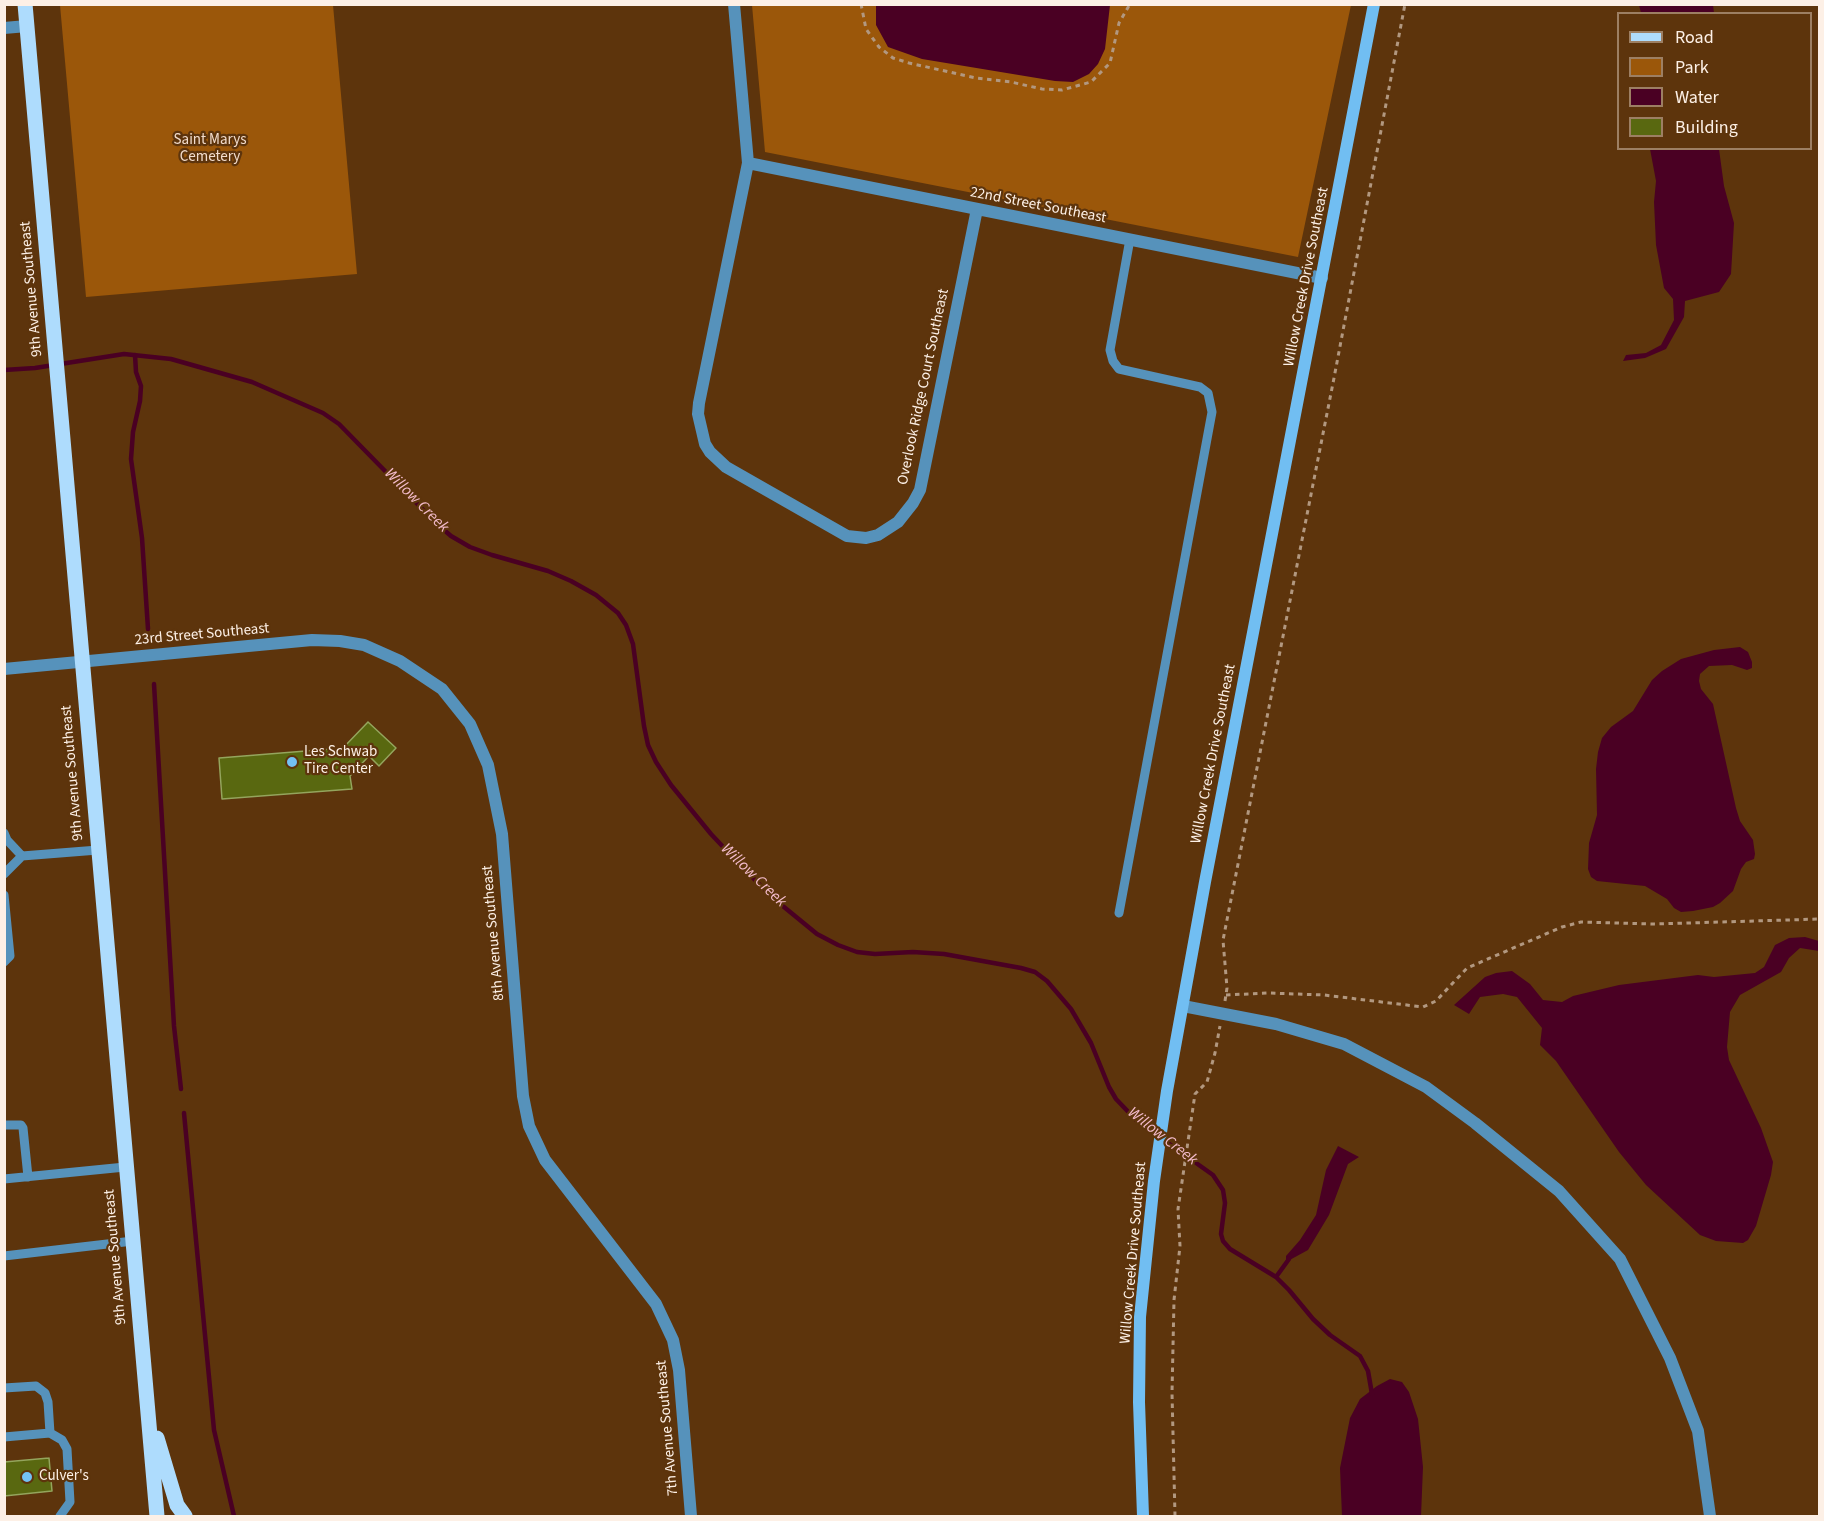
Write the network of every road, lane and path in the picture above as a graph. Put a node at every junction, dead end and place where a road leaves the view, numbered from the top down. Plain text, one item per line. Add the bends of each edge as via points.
1 (25, 4) edge
2 (734, 4) edge
3 (861, 4) edge
4 (1130, 4) edge
5 (1374, 4) edge
6 (1405, 4) edge
7 (27, 26) junction
8 (4, 28) edge
9 (748, 163) junction
10 (977, 209) junction
11 (1130, 239) junction
12 (1322, 278) junction
13 (82, 661) junction
14 (400, 661) joint
15 (4, 669) edge
16 (4, 833) edge
17 (98, 850) junction
18 (22, 856) junction
19 (4, 874) edge
20 (4, 895) edge
21 (1119, 913) dead end
22 (1820, 919) edge
23 (4, 962) edge
24 (1226, 995) junction
25 (1183, 1006) junction
26 (1222, 1014) junction
27 (4, 1125) edge
28 (126, 1167) junction
29 (28, 1177) junction
30 (4, 1179) edge
31 (591, 1219) joint
32 (133, 1241) junction
33 (4, 1256) edge
34 (4, 1388) edge
35 (147, 1397) junction
36 (50, 1433) junction
37 (4, 1437) edge
38 (60, 1516) edge
39 (158, 1516) edge
40 (185, 1516) edge
41 (691, 1516) edge
42 (1143, 1516) edge
43 (1175, 1516) edge
44 (1710, 1516) edge

1 - 7 main road, 9th Avenue Southeast
2 - 9 street, Overlook Ridge Court Southeast
3 - 4 path via 866,29 893,58 1042,90 1062,90 1091,82 1110,63 1119,23
5 - 12 main road, Willow Creek Drive Southeast
6 - 24 path via 1224,940
7 - 8 street
7 - 13 main road, 9th Avenue Southeast
9 - 10 street, 22nd Street Southeast
9 - 10 street, Overlook Ridge Court Southeast via 699,403 701,434 710,453 726,467 838,533 856,538 889,530 906,514 920,490
10 - 11 street, 22nd Street Southeast
11 - 12 street, 22nd Street Southeast
11 - 21 lane via 1110,350 1113,361 1119,369 1200,387 1208,393 1212,412
12 - 25 main road, Willow Creek Drive Southeast
13 - 14 street, 23rd Street Southeast via 312,640 364,645
13 - 15 street, 23rd Street Southeast
13 - 17 main road, 9th Avenue Southeast
14 - 31 street, 8th Avenue Southeast via 442,689 470,724 488,765 502,834 523,1096 529,1126 545,1160
16 - 18 lane
17 - 18 lane
17 - 28 main road, 9th Avenue Southeast
18 - 19 lane
20 - 23 lane via 10,956
22 - 24 path via 1581,922 1467,968 1436,1000 1423,1007 1324,996
24 - 26 path
25 - 26 street
25 - 42 main road, Willow Creek Drive Southeast via 1154,1181 1140,1317
26 - 43 path via 1207,1082 1195,1094 1178,1209 1180,1246 1174,1300 1172,1393
26 - 44 street via 1276,1024 1344,1044 1426,1087 1559,1191 1620,1259 1670,1358 1698,1431
27 - 29 lane via 23,1128
28 - 29 lane
28 - 32 main road, 9th Avenue Southeast
29 - 30 lane
31 - 41 street, 7th Avenue Southeast via 656,1304 673,1340
32 - 33 lane
32 - 35 main road, 9th Avenue Southeast
34 - 36 lane via 36,1386 45,1393
35 - 39 main road, 9th Avenue Southeast
35 - 40 main road via 177,1505
36 - 37 lane
36 - 38 lane via 62,1440 67,1449 70,1502

